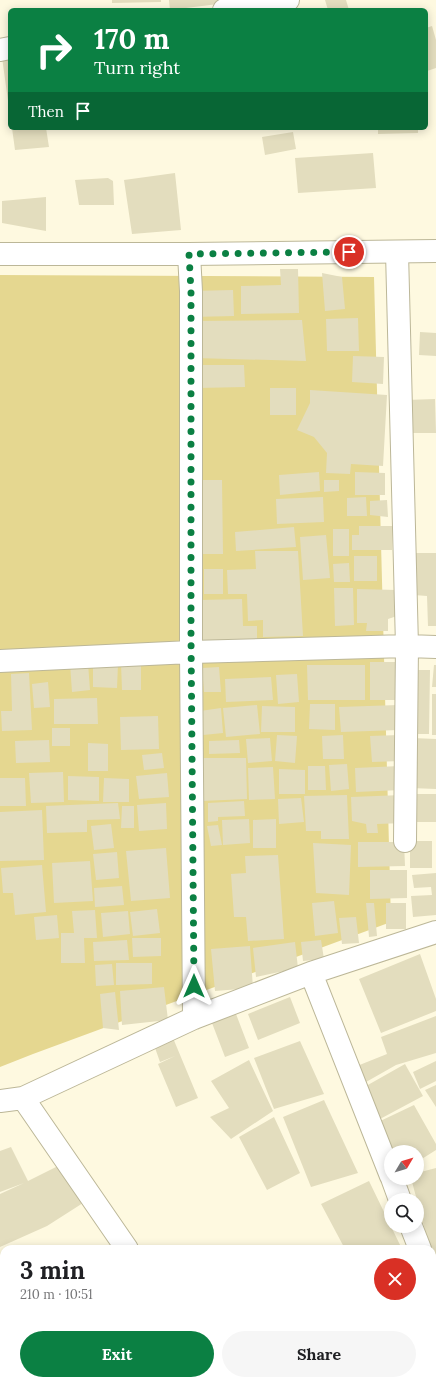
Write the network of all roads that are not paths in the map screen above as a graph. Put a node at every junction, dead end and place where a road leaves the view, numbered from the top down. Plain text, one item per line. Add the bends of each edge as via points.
1 (288, 0) edge
2 (237, 8) edge
3 (436, 251) edge
4 (397, 252) junction
5 (0, 254) edge
6 (189, 254) junction
7 (407, 646) junction
8 (436, 647) edge
9 (192, 652) junction
10 (0, 661) edge
11 (406, 842) dead end
12 (436, 932) edge
13 (311, 973) junction
14 (194, 1018) junction
15 (23, 1098) junction
16 (0, 1101) edge
17 (384, 1159) edge
18 (414, 1233) edge
19 (124, 1245) edge
20 (418, 1245) edge

1 - 2 street
3 - 4 street
4 - 6 street
4 - 7 street
5 - 6 street
6 - 9 street
7 - 8 street
7 - 9 street
7 - 11 street
9 - 10 street
9 - 14 street
12 - 13 street
13 - 14 street
13 - 17 street
14 - 15 street
15 - 16 street
15 - 19 street
18 - 20 street

